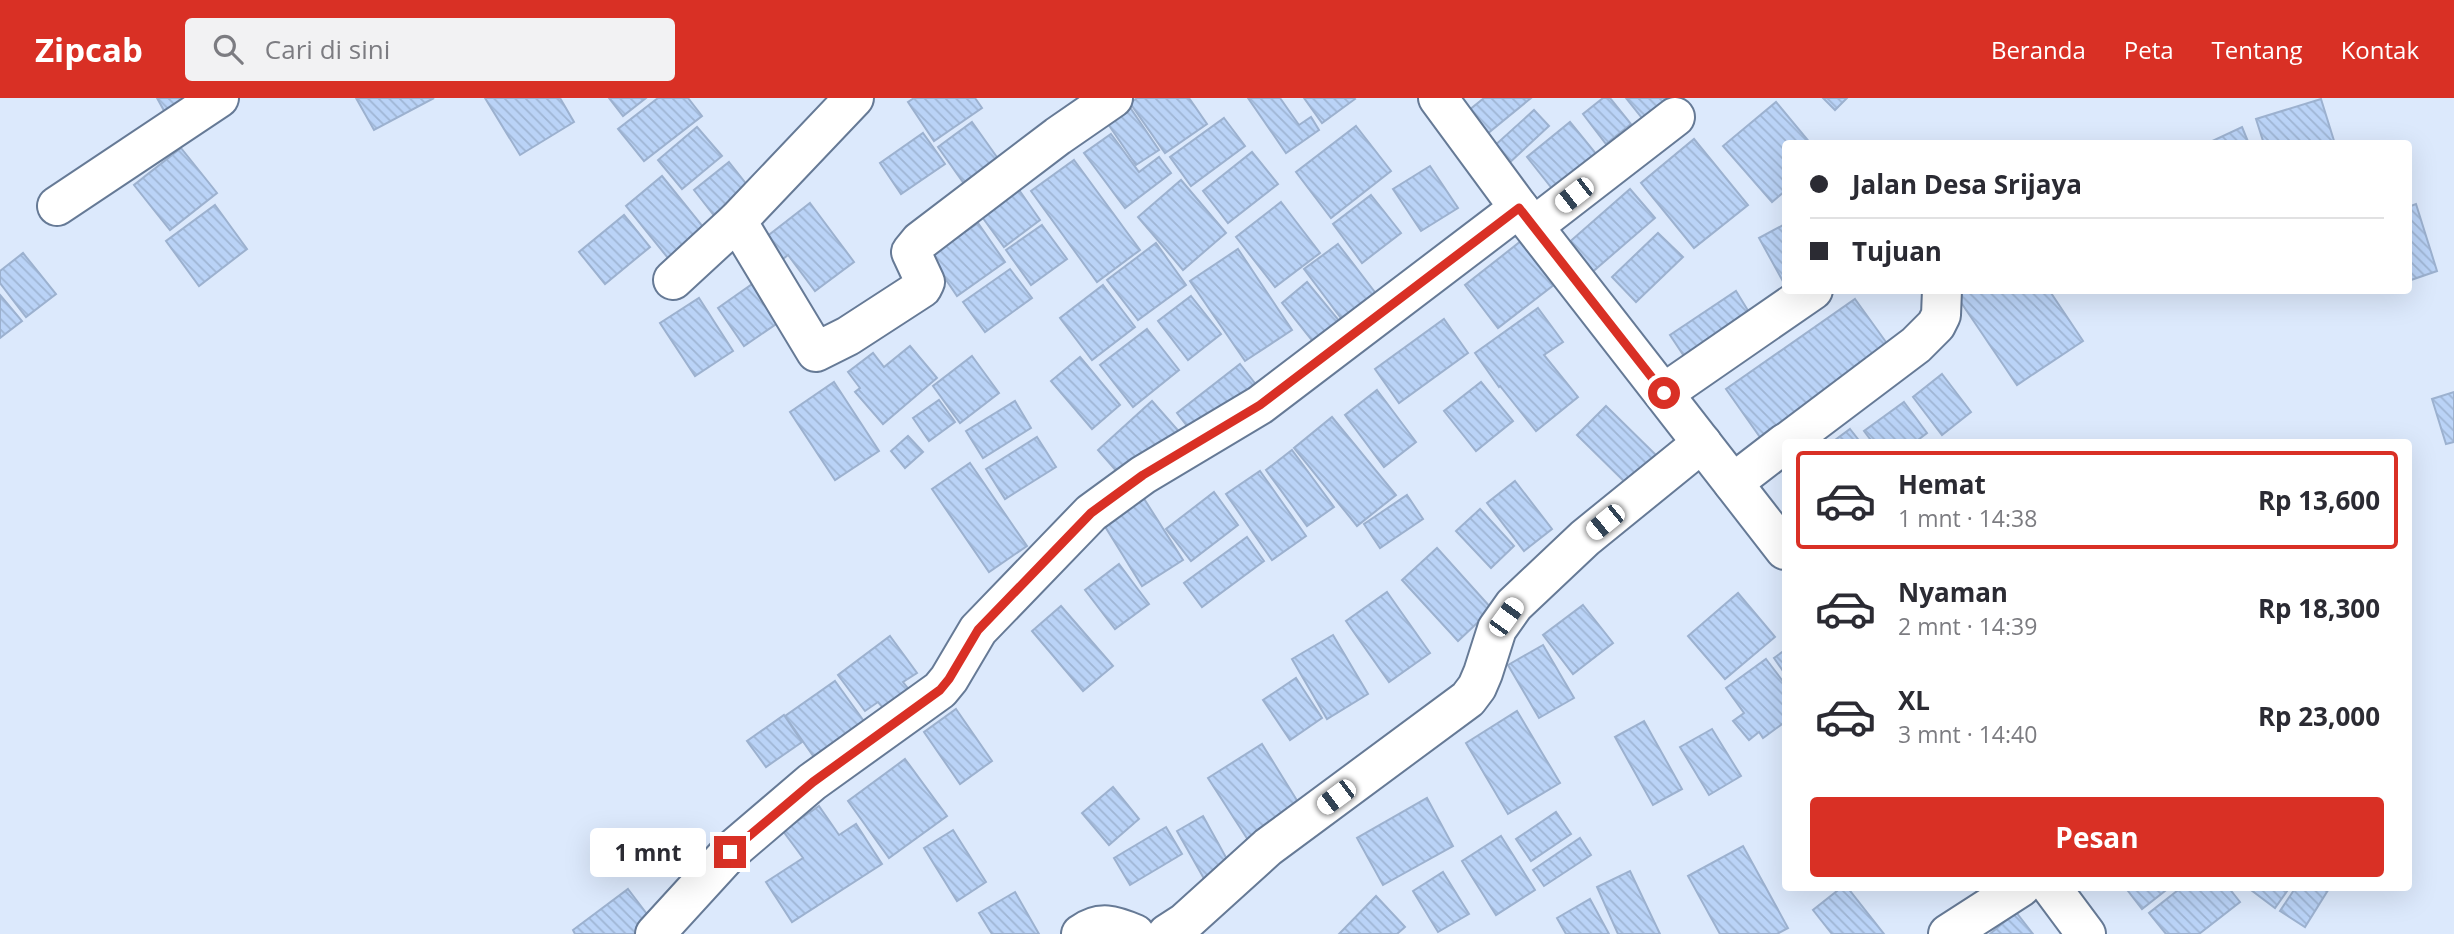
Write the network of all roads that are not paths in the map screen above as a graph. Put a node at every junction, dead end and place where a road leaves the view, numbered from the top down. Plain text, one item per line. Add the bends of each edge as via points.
1 (219, 98) edge
2 (854, 98) edge
3 (1113, 98) edge
4 (1438, 98) edge
5 (1675, 117) dead end
6 (57, 206) dead end
7 (1527, 217) junction
8 (737, 221) junction
9 (673, 280) dead end
10 (1807, 294) edge
11 (1942, 294) edge
12 (1664, 393) junction
13 (1790, 439) edge
14 (1702, 443) junction
15 (1782, 445) edge
16 (1733, 482) junction
17 (1782, 546) edge
18 (2015, 891) edge
19 (2054, 891) edge
20 (655, 934) edge
21 (1081, 934) edge
22 (1135, 934) edge
23 (1167, 934) edge
24 (1948, 934) edge
25 (2087, 934) edge

1 - 6 street
2 - 8 street
3 - 8 street via 920,241 912,252 925,282 922,288 816,352
4 - 7 street
5 - 7 street
7 - 12 street
7 - 20 street via 1260,405 1143,475 1091,513 986,620 940,690 813,782 730,852
8 - 9 street
10 - 12 street
11 - 13 street via 1936,325 1916,345
12 - 14 street
14 - 16 street
14 - 23 street via 1586,538 1514,605 1497,629 1483,673 1468,699 1268,847
15 - 16 street
16 - 17 street
18 - 24 street
19 - 25 street
21 - 22 street via 1106,924

